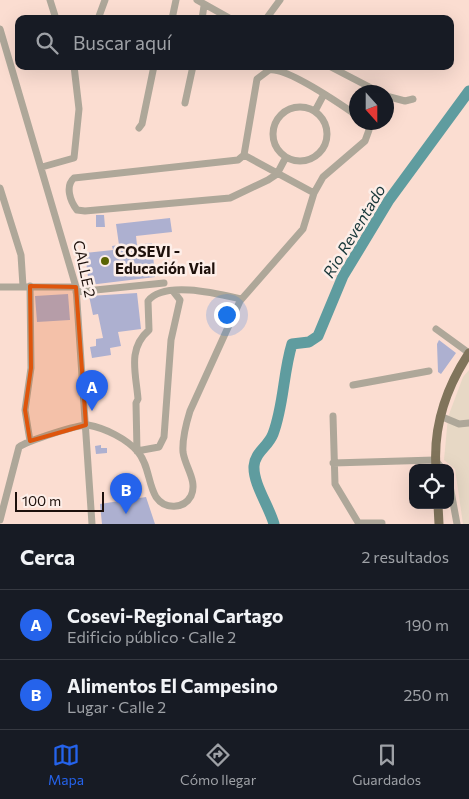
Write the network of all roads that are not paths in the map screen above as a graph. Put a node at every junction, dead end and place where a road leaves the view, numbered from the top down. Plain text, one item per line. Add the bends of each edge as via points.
1 (50, 0) edge
2 (105, 0) edge
3 (176, 0) edge
4 (196, 0) edge
5 (280, 0) edge
6 (204, 6) junction
7 (55, 15) edge
8 (99, 15) edge
9 (173, 15) edge
10 (203, 15) edge
11 (223, 15) edge
12 (269, 15) edge
13 (0, 29) edge
14 (74, 70) edge
15 (153, 70) edge
16 (192, 70) edge
17 (271, 70) edge
18 (278, 70) edge
19 (337, 70) edge
20 (366, 85) edge
21 (324, 94) junction
22 (394, 98) edge
23 (413, 99) dead end
24 (185, 103) dead end
25 (349, 110) edge
26 (315, 111) junction
27 (139, 128) dead end
28 (369, 130) edge
29 (244, 155) junction
30 (286, 157) junction
31 (42, 166) junction
32 (277, 174) junction
33 (0, 188) edge
34 (314, 193) junction
35 (164, 284) dead end
36 (27, 286) junction
37 (0, 287) edge
38 (76, 289) junction
39 (172, 290) junction
40 (241, 299) junction
41 (436, 329) dead end
42 (469, 353) edge
43 (429, 371) dead end
44 (353, 385) dead end
45 (333, 416) dead end
46 (440, 416) junction
47 (469, 423) edge
48 (86, 425) junction
49 (30, 441) junction
50 (137, 451) junction
51 (333, 463) junction
52 (435, 464) edge
53 (438, 509) edge
54 (454, 509) edge
55 (0, 520) edge
56 (382, 523) edge
57 (92, 524) edge
58 (359, 524) edge
59 (439, 524) edge
60 (456, 524) edge

1 - 7 street
2 - 8 street
3 - 9 street
4 - 6 street
5 - 12 street
6 - 10 street
6 - 11 street
13 - 31 street, CALLE 2
14 - 31 street via 79,110 74,158
15 - 27 street
16 - 24 street
17 - 29 street via 263,73 255,86
18 - 21 street
19 - 20 street
21 - 25 street
21 - 26 street
22 - 23 street
26 - 30 street via 325,124 323,148 318,154 302,160
26 - 30 street via 290,108 277,119 273,136
28 - 34 street via 365,141 323,177
29 - 32 street
29 - 32 street via 230,163 74,178 69,187 72,204 76,210 85,211 230,198
30 - 32 street
31 - 38 street, CALLE 2
32 - 34 street
33 - 36 street
34 - 40 street via 304,228
35 - 38 street
36 - 37 street
36 - 38 street
36 - 49 street via 31,368 25,410
38 - 48 street, CALLE 2
39 - 40 street via 197,290
39 - 50 street via 152,296 148,301 149,330 135,346
39 - 50 street via 180,300 171,340 164,437 159,447
40 - 50 street via 186,425 183,451 194,484 187,502 171,507 156,497
41 - 42 street
42 - 46 main road via 454,377
43 - 44 street
45 - 51 street
46 - 47 street via 459,424
46 - 52 main road via 435,438
48 - 49 street
48 - 50 street via 117,436
48 - 57 street, CALLE 2
49 - 55 street via 19,447 16,454
51 - 52 street
51 - 58 street via 335,484
53 - 59 main road
54 - 60 street
56 - 58 street

